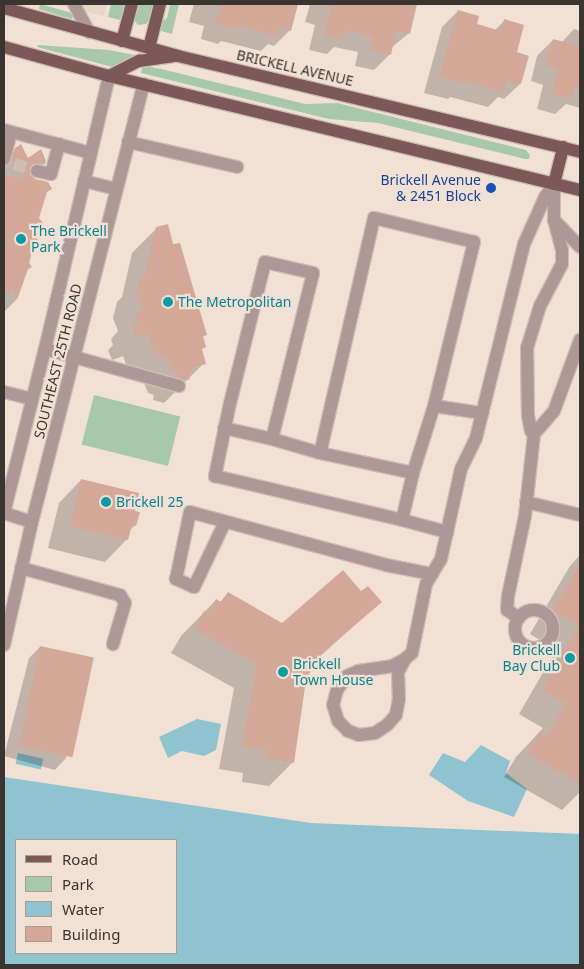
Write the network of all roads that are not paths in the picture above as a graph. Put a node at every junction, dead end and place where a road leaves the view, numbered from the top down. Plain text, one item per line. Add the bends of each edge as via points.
1 (74, 4) edge
2 (132, 4) edge
3 (160, 4) edge
4 (5, 6) edge
5 (89, 32) junction
6 (122, 41) junction
7 (4, 47) edge
8 (149, 48) junction
9 (178, 56) junction
10 (110, 76) junction
11 (144, 84) junction
12 (8, 131) edge
13 (128, 142) junction
14 (59, 144) junction
15 (563, 147) junction
16 (580, 152) edge
17 (91, 153) junction
18 (7, 162) edge
19 (237, 166) dead end
20 (37, 171) tunnel mouth
21 (84, 181) junction
22 (554, 184) junction
23 (116, 189) junction
24 (580, 190) edge
25 (554, 220) junction
26 (580, 247) edge
27 (580, 340) edge
28 (46, 349) junction
29 (74, 356) junction
30 (179, 386) dead end
31 (4, 392) edge
32 (32, 398) junction
33 (434, 406) junction
34 (482, 413) junction
35 (224, 428) junction
36 (534, 434) junction
37 (272, 439) junction
38 (320, 453) junction
39 (413, 473) junction
40 (526, 502) junction
41 (4, 513) edge
42 (580, 515) edge
43 (402, 520) junction
44 (32, 522) junction
45 (225, 522) junction
46 (447, 532) junction
47 (21, 568) junction
48 (432, 574) junction
49 (519, 618) dead end
50 (113, 644) dead end
51 (4, 645) edge
52 (405, 660) junction

1 - 5 street
2 - 6 main road
3 - 8 main road
4 - 5 main road, BRICKELL AVENUE
5 - 6 main road, BRICKELL AVENUE
6 - 8 main road, BRICKELL AVENUE
7 - 10 main road
8 - 9 main road, BRICKELL AVENUE
9 - 10 main road via 139,61
9 - 15 main road, BRICKELL AVENUE
10 - 11 main road
10 - 17 street, SOUTHEAST 25TH ROAD
11 - 13 street, SOUTHEAST 25TH ROAD
11 - 22 main road
12 - 14 street
12 - 18 street
13 - 19 street
13 - 23 street, SOUTHEAST 25TH ROAD
14 - 17 street
14 - 20 street via 51,174
15 - 16 main road, BRICKELL AVENUE
15 - 22 main road
17 - 21 street, SOUTHEAST 25TH ROAD
21 - 23 street
21 - 28 street, SOUTHEAST 25TH ROAD
22 - 24 main road
22 - 25 street
22 - 34 street via 524,244
23 - 29 street, SOUTHEAST 25TH ROAD
25 - 26 street
25 - 36 street via 562,250 562,264 540,306 528,348 528,416
27 - 36 street via 554,410
28 - 29 street
28 - 32 street, SOUTHEAST 25TH ROAD
29 - 30 street
29 - 44 street, SOUTHEAST 25TH ROAD
31 - 32 street
32 - 41 street, SOUTHEAST 25TH ROAD
33 - 34 street
33 - 38 street via 474,242 374,218
33 - 39 street
34 - 46 street via 476,438 461,468
35 - 37 street
35 - 37 street via 265,262 313,273
35 - 43 street via 215,476
36 - 40 street
37 - 38 street
38 - 39 street
39 - 43 street
40 - 42 street
40 - 49 street via 508,596 508,610
41 - 44 street
43 - 46 street
44 - 47 street, SOUTHEAST 25TH ROAD
45 - 45 street via 194,587 176,579 190,512
45 - 48 street
46 - 48 street via 441,559
47 - 50 street via 120,595 125,603
47 - 51 street, SOUTHEAST 25TH ROAD
48 - 52 street via 426,584 412,653
52 - 52 street via 398,672 400,699 396,715 375,733 359,735 348,731 338,720 333,706 337,690 347,676 358,670 392,666

